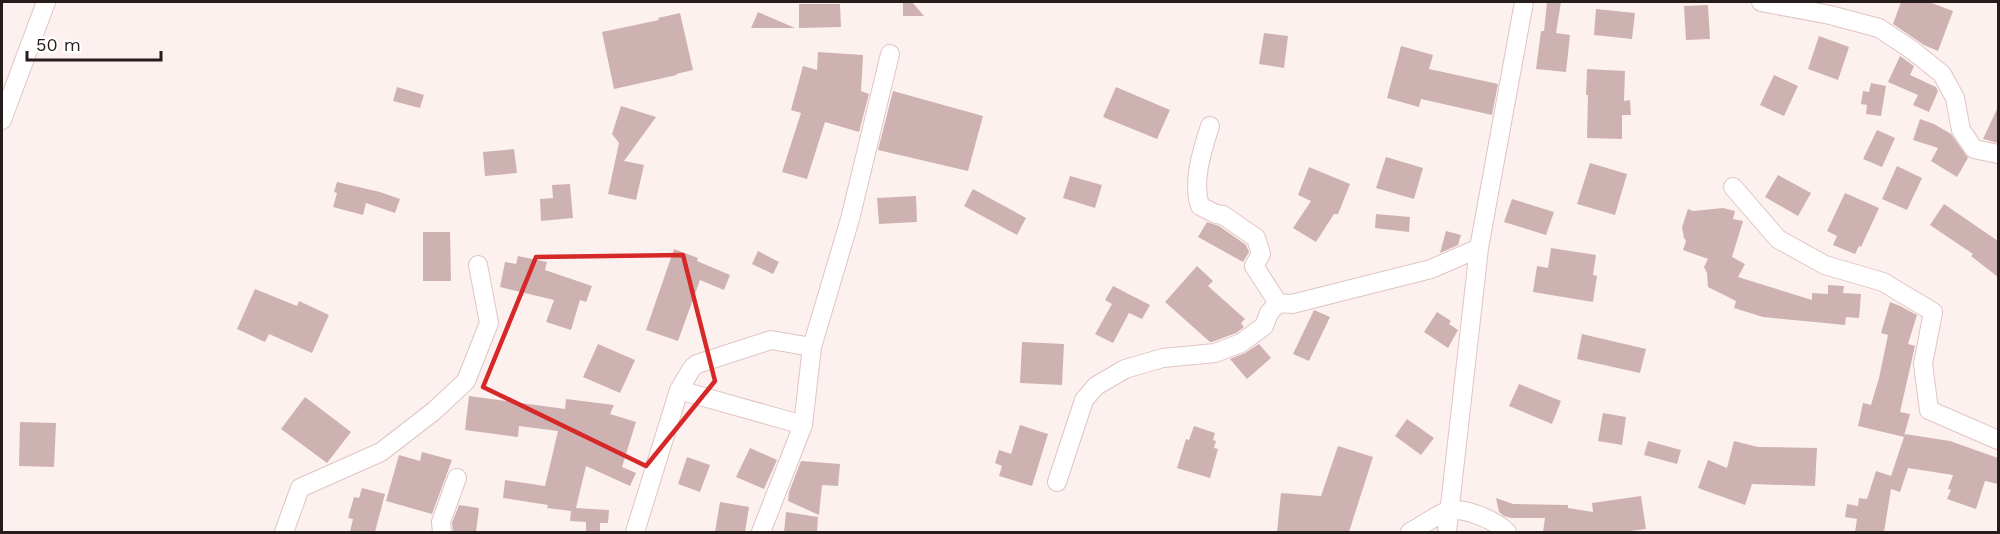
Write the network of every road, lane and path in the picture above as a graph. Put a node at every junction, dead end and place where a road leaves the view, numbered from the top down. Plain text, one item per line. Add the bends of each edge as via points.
1 (46, 2) edge
2 (1524, 2) edge
3 (1761, 2) edge
4 (1834, 8) edge
5 (890, 54) dead end
6 (2, 120) edge
7 (1210, 126) dead end
8 (1998, 154) edge
9 (1733, 187) dead end
10 (1479, 248) junction
11 (478, 265) dead end
12 (1278, 303) junction
13 (812, 347) junction
14 (678, 390) junction
15 (803, 425) junction
16 (1998, 440) edge
17 (457, 478) dead end
18 (1057, 482) dead end
19 (1449, 511) junction
20 (284, 532) edge
21 (442, 532) edge
22 (635, 532) edge
23 (761, 532) edge
24 (1410, 532) edge
25 (1447, 532) edge
26 (1507, 532) edge

1 - 6 street
2 - 10 street
3 - 4 street
4 - 8 street via 1879,28 1942,74 1955,98 1961,130 1974,149
5 - 13 street via 850,219
7 - 12 street via 1199,173 1200,206 1223,215 1256,238 1261,254 1254,266
9 - 16 street via 1778,239 1825,265 1883,282 1934,312 1923,364 1929,410
10 - 12 street via 1431,269 1292,304
10 - 19 street
11 - 20 street via 489,323 466,381 381,452 300,488
12 - 18 street via 1264,326 1241,343 1215,353 1162,358 1125,369 1096,386 1084,400
13 - 14 street via 771,340 697,364
13 - 15 street
14 - 15 street
14 - 22 street
15 - 23 street
17 - 21 street via 441,522
19 - 24 street
19 - 25 street
19 - 26 street via 1470,512

